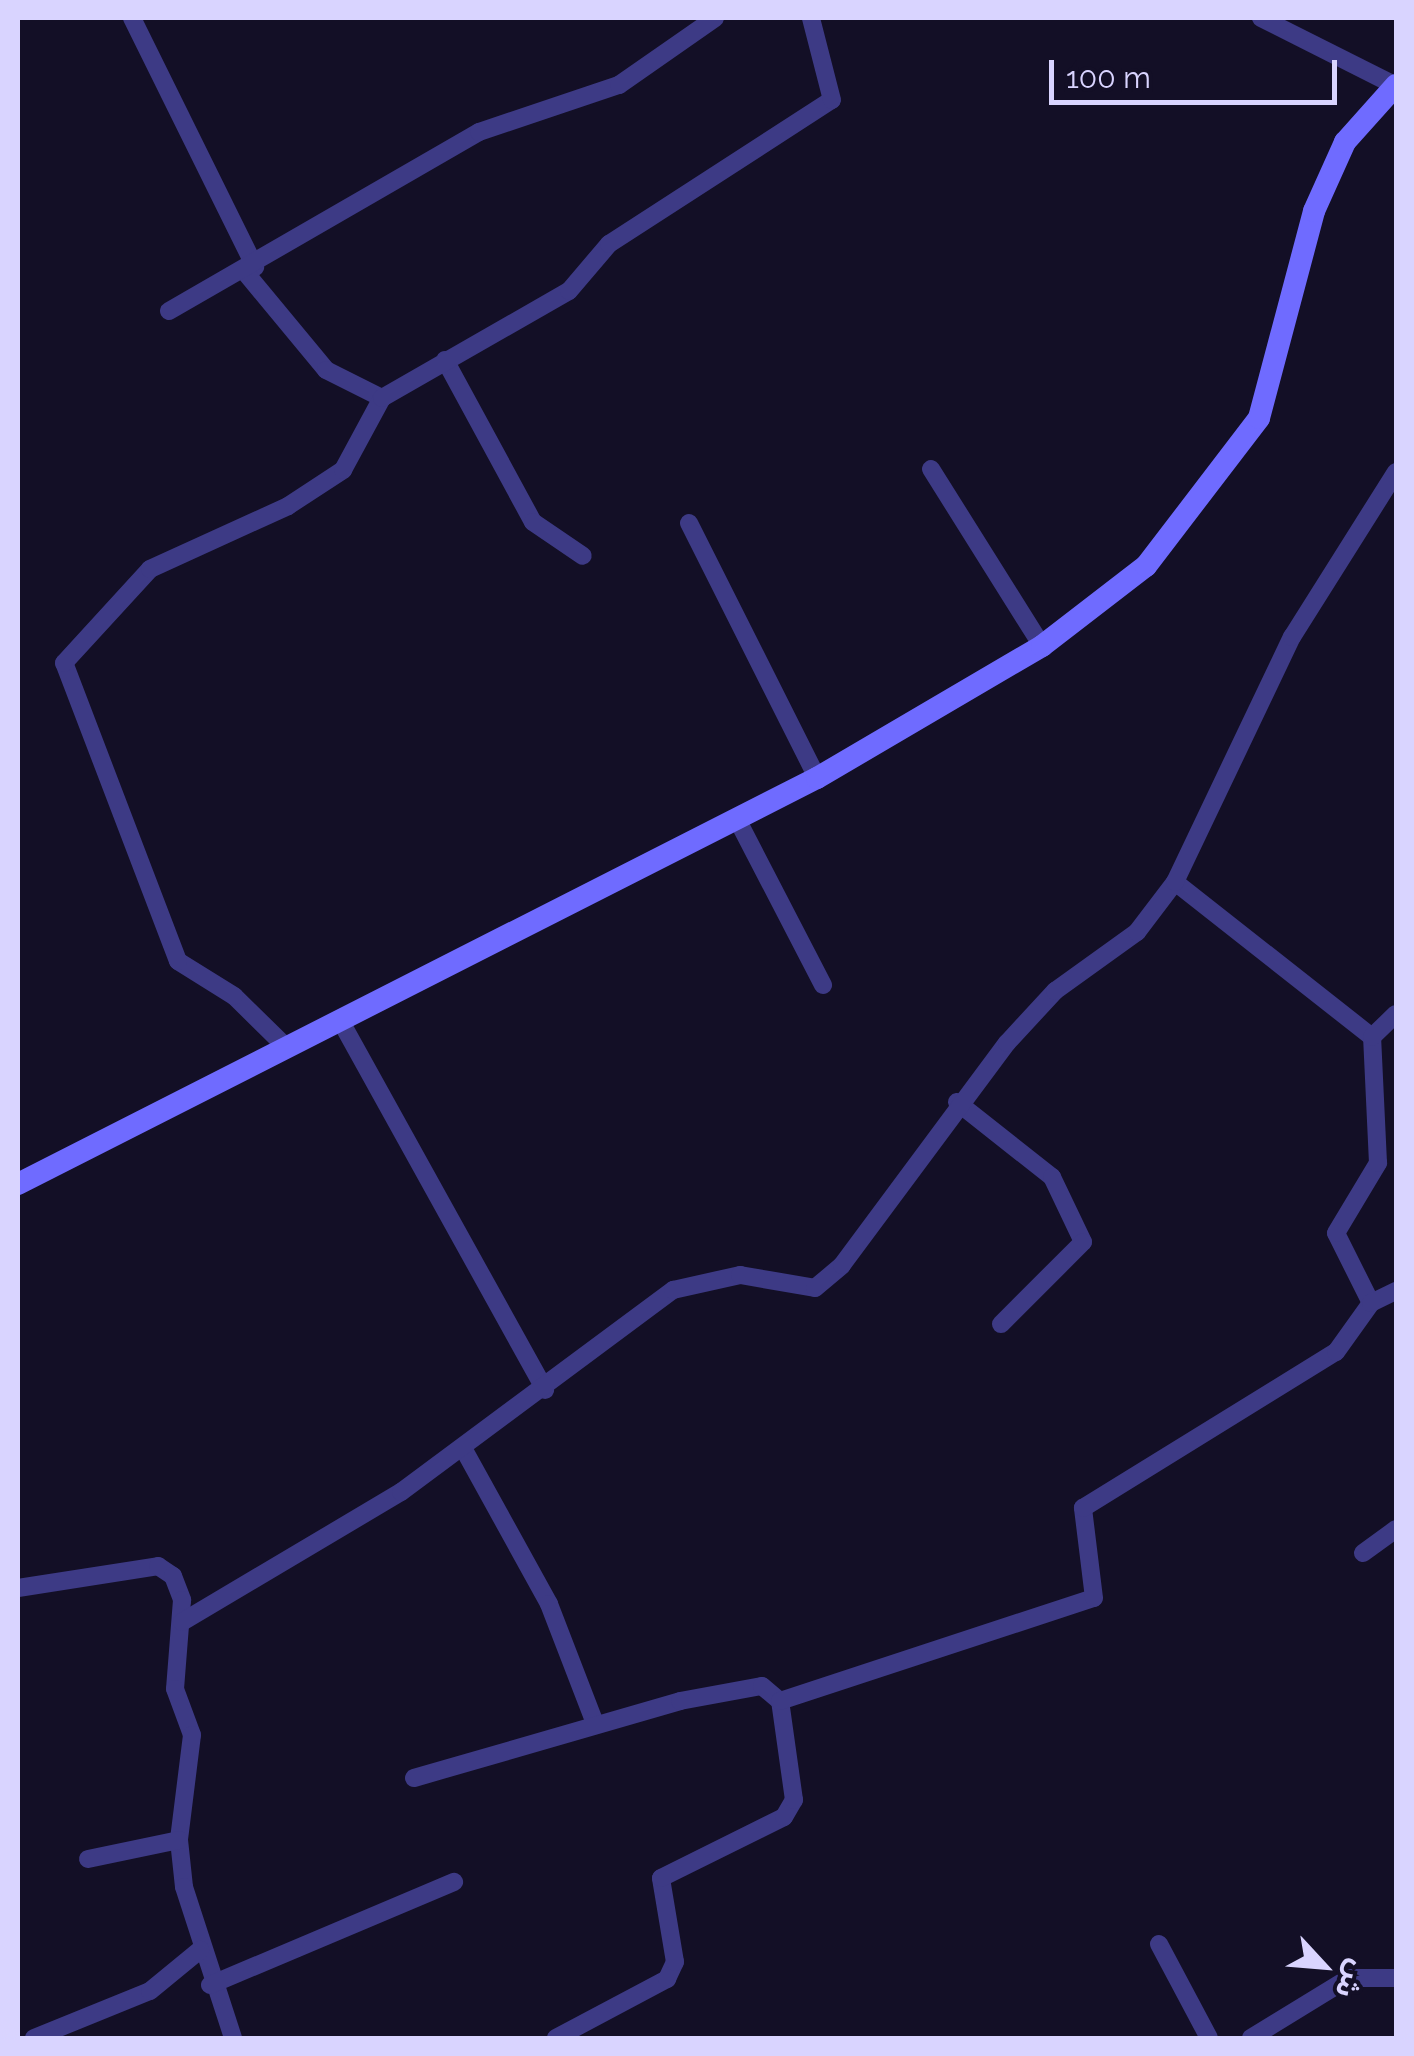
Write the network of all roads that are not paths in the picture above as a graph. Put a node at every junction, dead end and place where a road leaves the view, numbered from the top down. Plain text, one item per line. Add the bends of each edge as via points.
1 (132, 18) edge
2 (714, 18) edge
3 (811, 18) edge
4 (1261, 18) edge
5 (1396, 86) edge
6 (250, 269) junction
7 (169, 312) dead end
8 (445, 360) junction
9 (382, 398) junction
10 (931, 470) dead end
11 (1396, 472) edge
12 (689, 523) dead end
13 (583, 556) dead end
14 (1042, 646) junction
15 (817, 778) junction
16 (737, 818) junction
17 (1175, 882) junction
18 (824, 985) dead end
19 (1396, 1014) edge
20 (340, 1020) junction
21 (1372, 1036) junction
22 (286, 1048) junction
23 (957, 1102) junction
24 (18, 1184) edge
25 (1396, 1291) edge
26 (1371, 1303) junction
27 (1002, 1324) dead end
28 (545, 1390) junction
29 (462, 1448) junction
30 (1396, 1529) edge
31 (1363, 1553) dead end
32 (18, 1588) edge
33 (182, 1622) junction
34 (780, 1701) junction
35 (595, 1722) junction
36 (414, 1778) dead end
37 (179, 1840) junction
38 (88, 1859) dead end
39 (454, 1882) dead end
40 (1158, 1944) dead end
41 (200, 1950) junction
42 (1396, 1978) edge
43 (210, 1985) junction
44 (34, 2038) edge
45 (234, 2038) edge
46 (556, 2038) edge
47 (1209, 2038) edge
48 (1251, 2038) edge

1 - 6 street
2 - 6 street via 619,84 479,132
3 - 8 street via 832,100 609,244 569,291
4 - 5 street
5 - 14 street via 1345,142 1314,211 1259,418 1146,566
6 - 7 street
6 - 9 street via 326,370
8 - 9 street
8 - 13 street via 533,522
9 - 22 street via 343,470 288,506 150,569 64,663 178,961 234,996
10 - 14 street
11 - 17 street via 1292,638
12 - 15 street
14 - 15 street
15 - 16 street
16 - 18 street
16 - 20 street
17 - 21 street
17 - 23 street via 1137,932 1055,990
19 - 21 street
20 - 22 street
20 - 28 street
21 - 26 street via 1378,1163 1336,1233
22 - 24 street
23 - 27 street via 1052,1177 1083,1242
23 - 28 street via 842,1265 815,1288 740,1275 673,1290
25 - 26 street
26 - 34 street via 1336,1352 1083,1508 1094,1598
28 - 29 street
29 - 33 street
29 - 35 street via 548,1604
30 - 31 street
32 - 33 street via 158,1566 172,1576
33 - 37 street via 175,1689 192,1735
34 - 35 street via 762,1686
34 - 46 street via 794,1800 784,1817 661,1878 675,1962 667,1980
35 - 36 street
37 - 38 street
37 - 41 street
39 - 43 street
40 - 47 street
41 - 43 street
41 - 44 street via 150,1991
42 - 48 street via 1348,1978
43 - 45 street

